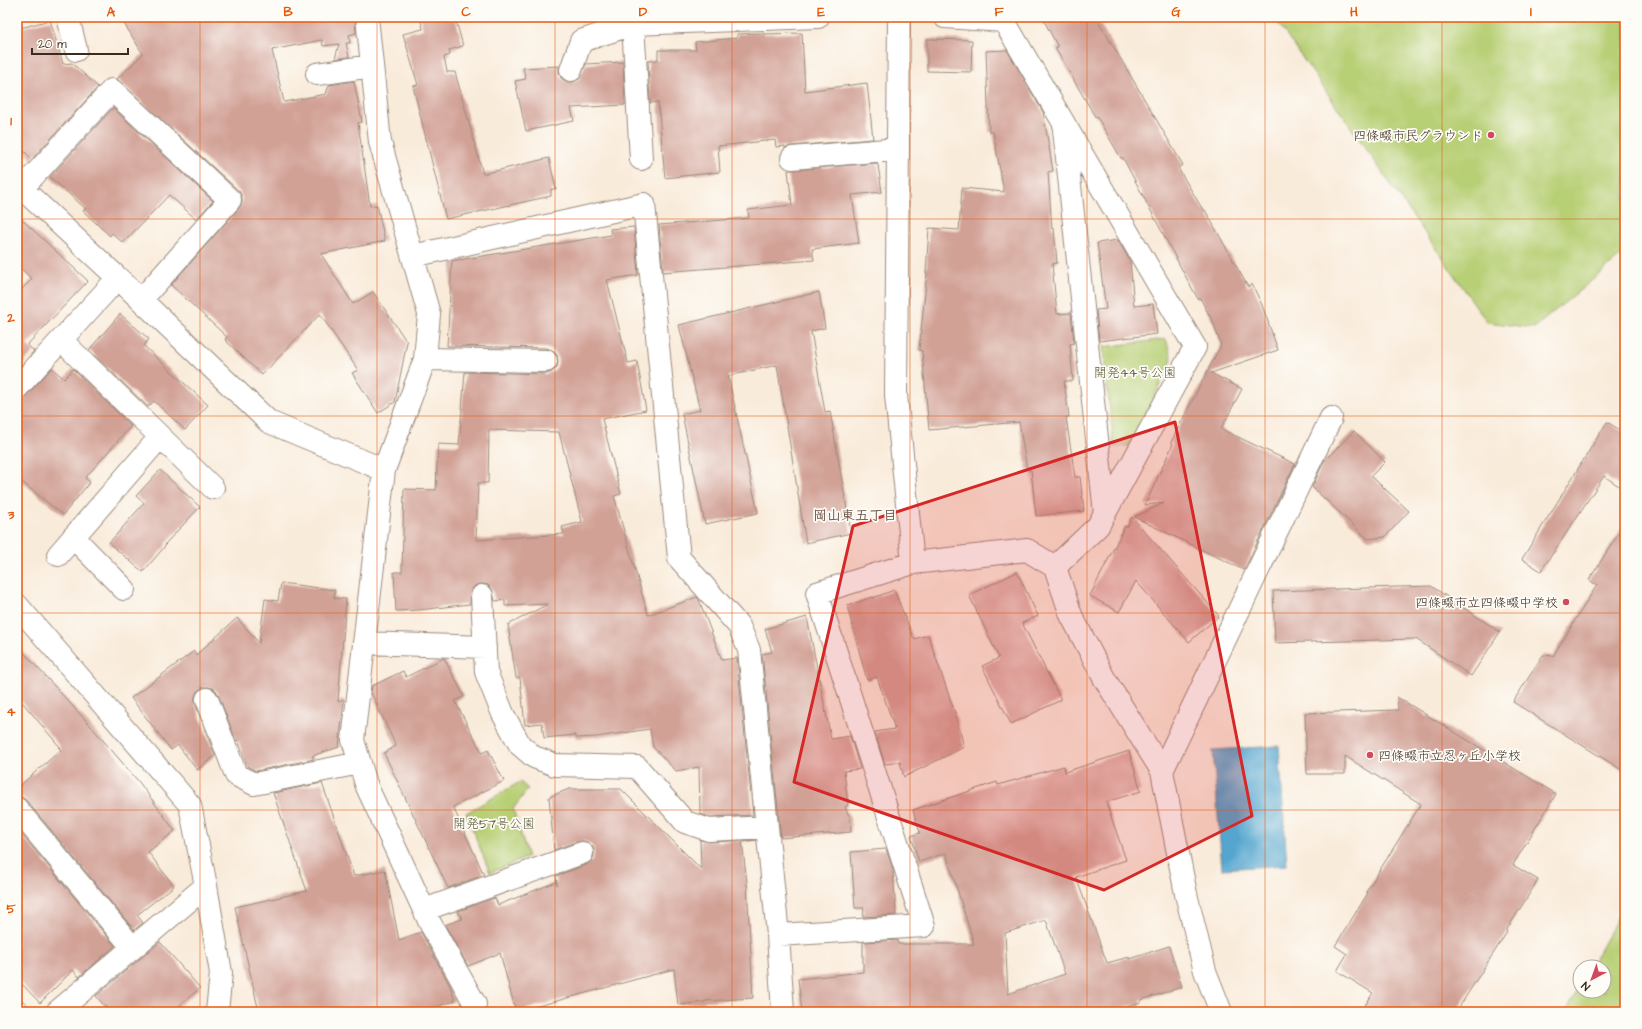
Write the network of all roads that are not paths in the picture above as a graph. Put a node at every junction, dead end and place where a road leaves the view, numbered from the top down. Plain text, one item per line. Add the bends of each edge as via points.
1 (68, 17) edge
2 (367, 17) edge
3 (818, 17) edge
4 (899, 17) edge
5 (946, 17) edge
6 (633, 24) junction
7 (76, 50) dead end
8 (372, 66) junction
9 (572, 70) dead end
10 (317, 74) dead end
11 (1064, 123) junction
12 (898, 149) junction
13 (792, 158) dead end
14 (641, 159) dead end
15 (19, 188) edge
16 (413, 256) junction
17 (118, 278) junction
18 (141, 300) junction
19 (61, 340) junction
20 (425, 359) junction
21 (546, 361) dead end
22 (17, 388) edge
23 (1331, 418) dead end
24 (160, 437) junction
25 (384, 470) junction
26 (213, 488) dead end
27 (1105, 513) junction
28 (73, 537) junction
29 (58, 555) dead end
30 (913, 564) junction
31 (1055, 567) junction
32 (124, 588) dead end
33 (482, 596) dead end
34 (17, 605) edge
35 (364, 643) junction
36 (485, 646) junction
37 (207, 699) dead end
38 (360, 763) junction
39 (1162, 771) junction
40 (17, 809) edge
41 (767, 827) junction
42 (582, 853) dead end
43 (206, 886) junction
44 (424, 910) junction
45 (778, 935) junction
46 (133, 948) junction
47 (1214, 1010) edge
48 (57, 1012) edge
49 (218, 1012) edge
50 (474, 1012) edge
51 (783, 1012) edge

1 - 7 street
2 - 8 street
3 - 6 street
4 - 12 street
5 - 11 street via 1004,21
6 - 9 street via 581,41
6 - 14 street
8 - 10 street
8 - 16 street via 380,142
11 - 27 street
11 - 27 street via 1195,347
12 - 13 street
12 - 30 street via 896,395
15 - 17 street
15 - 18 street via 112,90 230,200
16 - 20 street via 429,314
16 - 41 street via 644,204 679,558 738,626 750,650
17 - 18 street
17 - 19 street
18 - 25 street via 269,422
19 - 22 street
19 - 24 street
20 - 21 street
20 - 25 street
23 - 39 street
24 - 26 street
24 - 28 street
25 - 35 street
27 - 31 street via 1098,526
28 - 29 street
28 - 32 street
30 - 31 street via 1027,550
30 - 45 street via 817,593 924,926
31 - 39 street via 1071,615 1104,678
33 - 36 street
34 - 43 street via 190,805
35 - 36 street
35 - 38 street via 354,740
36 - 41 street via 486,672 503,714 520,745 534,757 555,765 637,767 685,822 709,830
37 - 38 street via 236,774 254,784
38 - 44 street via 367,787
39 - 47 street via 1186,894
40 - 46 street
41 - 45 street
42 - 44 street
43 - 46 street
43 - 49 street via 221,973
44 - 50 street via 475,1004
45 - 51 street
46 - 48 street

